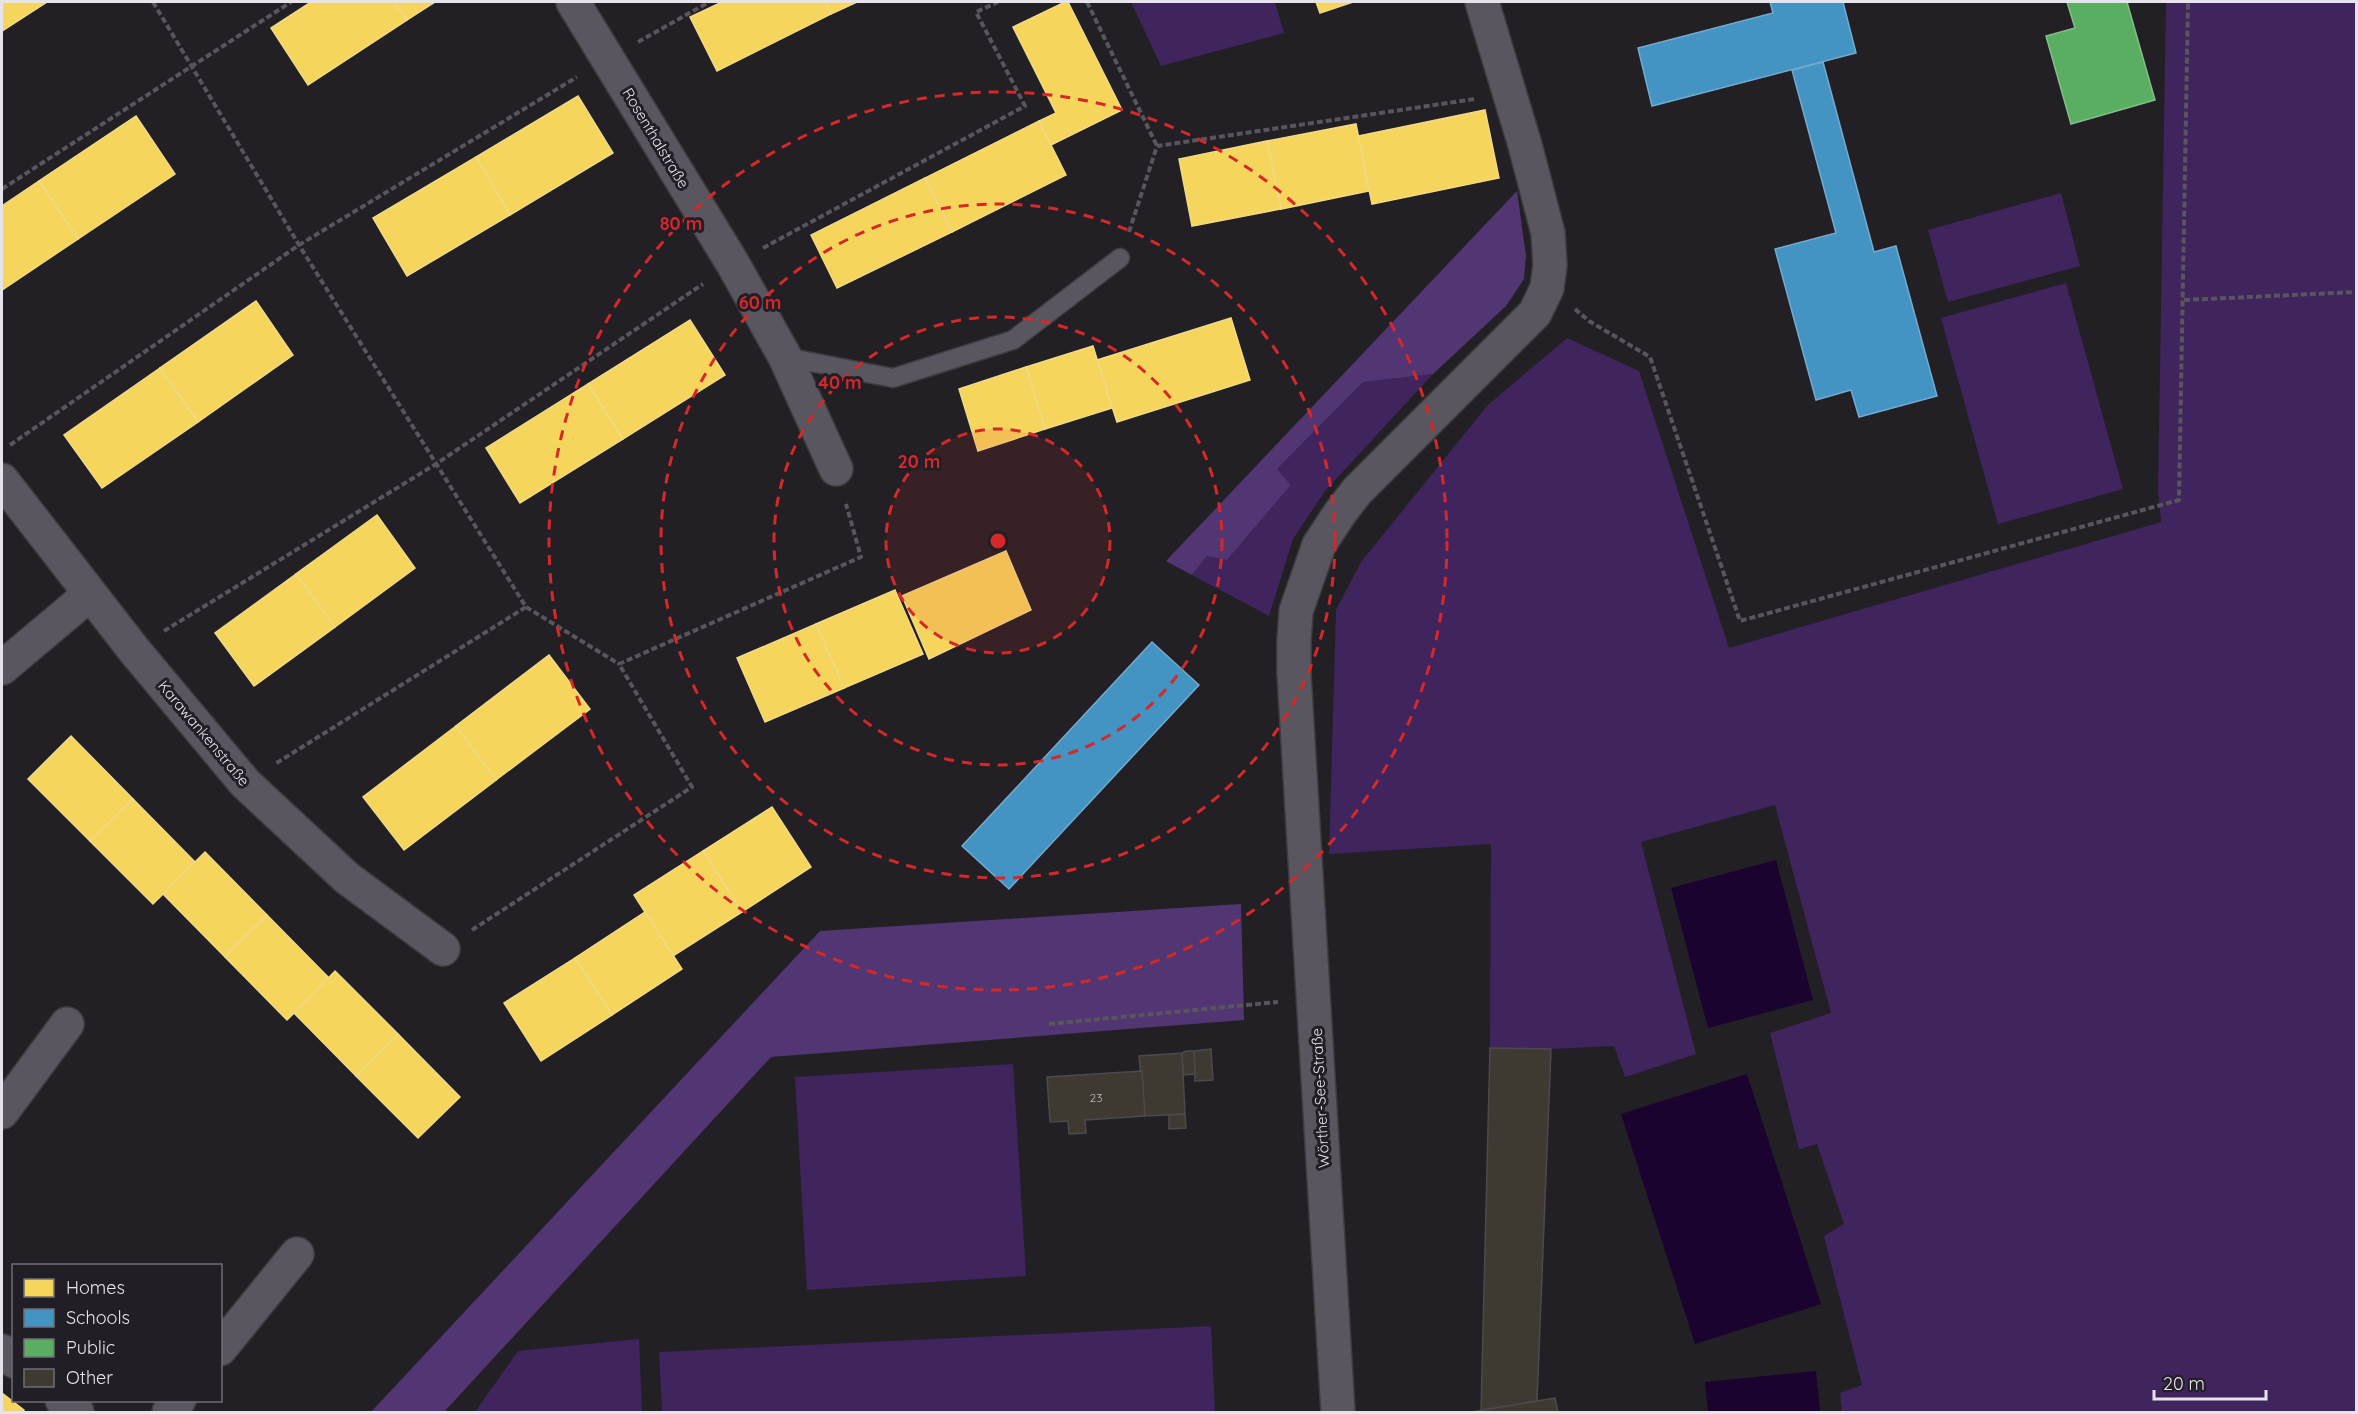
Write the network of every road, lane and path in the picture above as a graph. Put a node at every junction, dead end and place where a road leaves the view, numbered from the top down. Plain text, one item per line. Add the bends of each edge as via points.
1 (153, 2) edge
2 (291, 2) edge
3 (573, 2) edge
4 (709, 2) edge
5 (998, 2) edge
6 (1087, 2) edge
7 (2188, 2) edge
8 (1482, 3) edge
9 (608, 58) junction
10 (191, 65) junction
11 (1509, 94) junction
12 (1156, 146) junction
13 (2, 189) edge
14 (299, 245) junction
15 (1120, 258) joint
16 (733, 264) junction
17 (1550, 265) junction
18 (2356, 292) edge
19 (2184, 300) junction
20 (785, 357) junction
21 (2, 451) edge
22 (436, 464) junction
23 (836, 468) joint
24 (2, 480) edge
25 (90, 594) junction
26 (526, 607) junction
27 (134, 650) junction
28 (619, 664) junction
29 (2, 668) edge
30 (245, 783) junction
31 (443, 950) joint
32 (1315, 999) junction
33 (68, 1024) dead end
34 (1049, 1024) dead end
35 (2, 1112) edge
36 (297, 1254) dead end
37 (222, 1347) edge
38 (63, 1402) edge
39 (77, 1413) edge
40 (1338, 1413) edge

1 - 10 path
2 - 10 path
3 - 9 street, Rosenthalstraße
4 - 9 path
5 - 16 path via 976,12 1025,106
6 - 12 path
7 - 19 path
8 - 11 street, Wörther-See-Straße
9 - 14 path
9 - 16 street, Rosenthalstraße
10 - 13 path
10 - 14 path
11 - 12 path
11 - 17 street, Wörther-See-Straße via 1548,233
12 - 15 path
14 - 21 path
14 - 22 path
15 - 20 lane via 1013,340 893,378
16 - 20 street, Rosenthalstraße
16 - 22 path
17 - 19 path via 1572,307 1650,357 1740,621 2179,500
17 - 32 street, Wörther-See-Straße via 1547,288 1535,313 1357,491 1319,545 1296,611 1294,641
18 - 19 path
20 - 23 street, Rosenthalstraße
22 - 26 path
22 - 27 path
23 - 28 path via 861,557
24 - 25 street, Karawankenstraße
25 - 27 street, Karawankenstraße
25 - 29 street
26 - 28 path
26 - 30 path
27 - 30 street, Karawankenstraße
28 - 31 path via 692,787
30 - 31 street, Karawankenstraße via 346,878
32 - 34 path
32 - 40 street, Wörther-See-Straße
33 - 35 street
36 - 37 street
38 - 39 street

